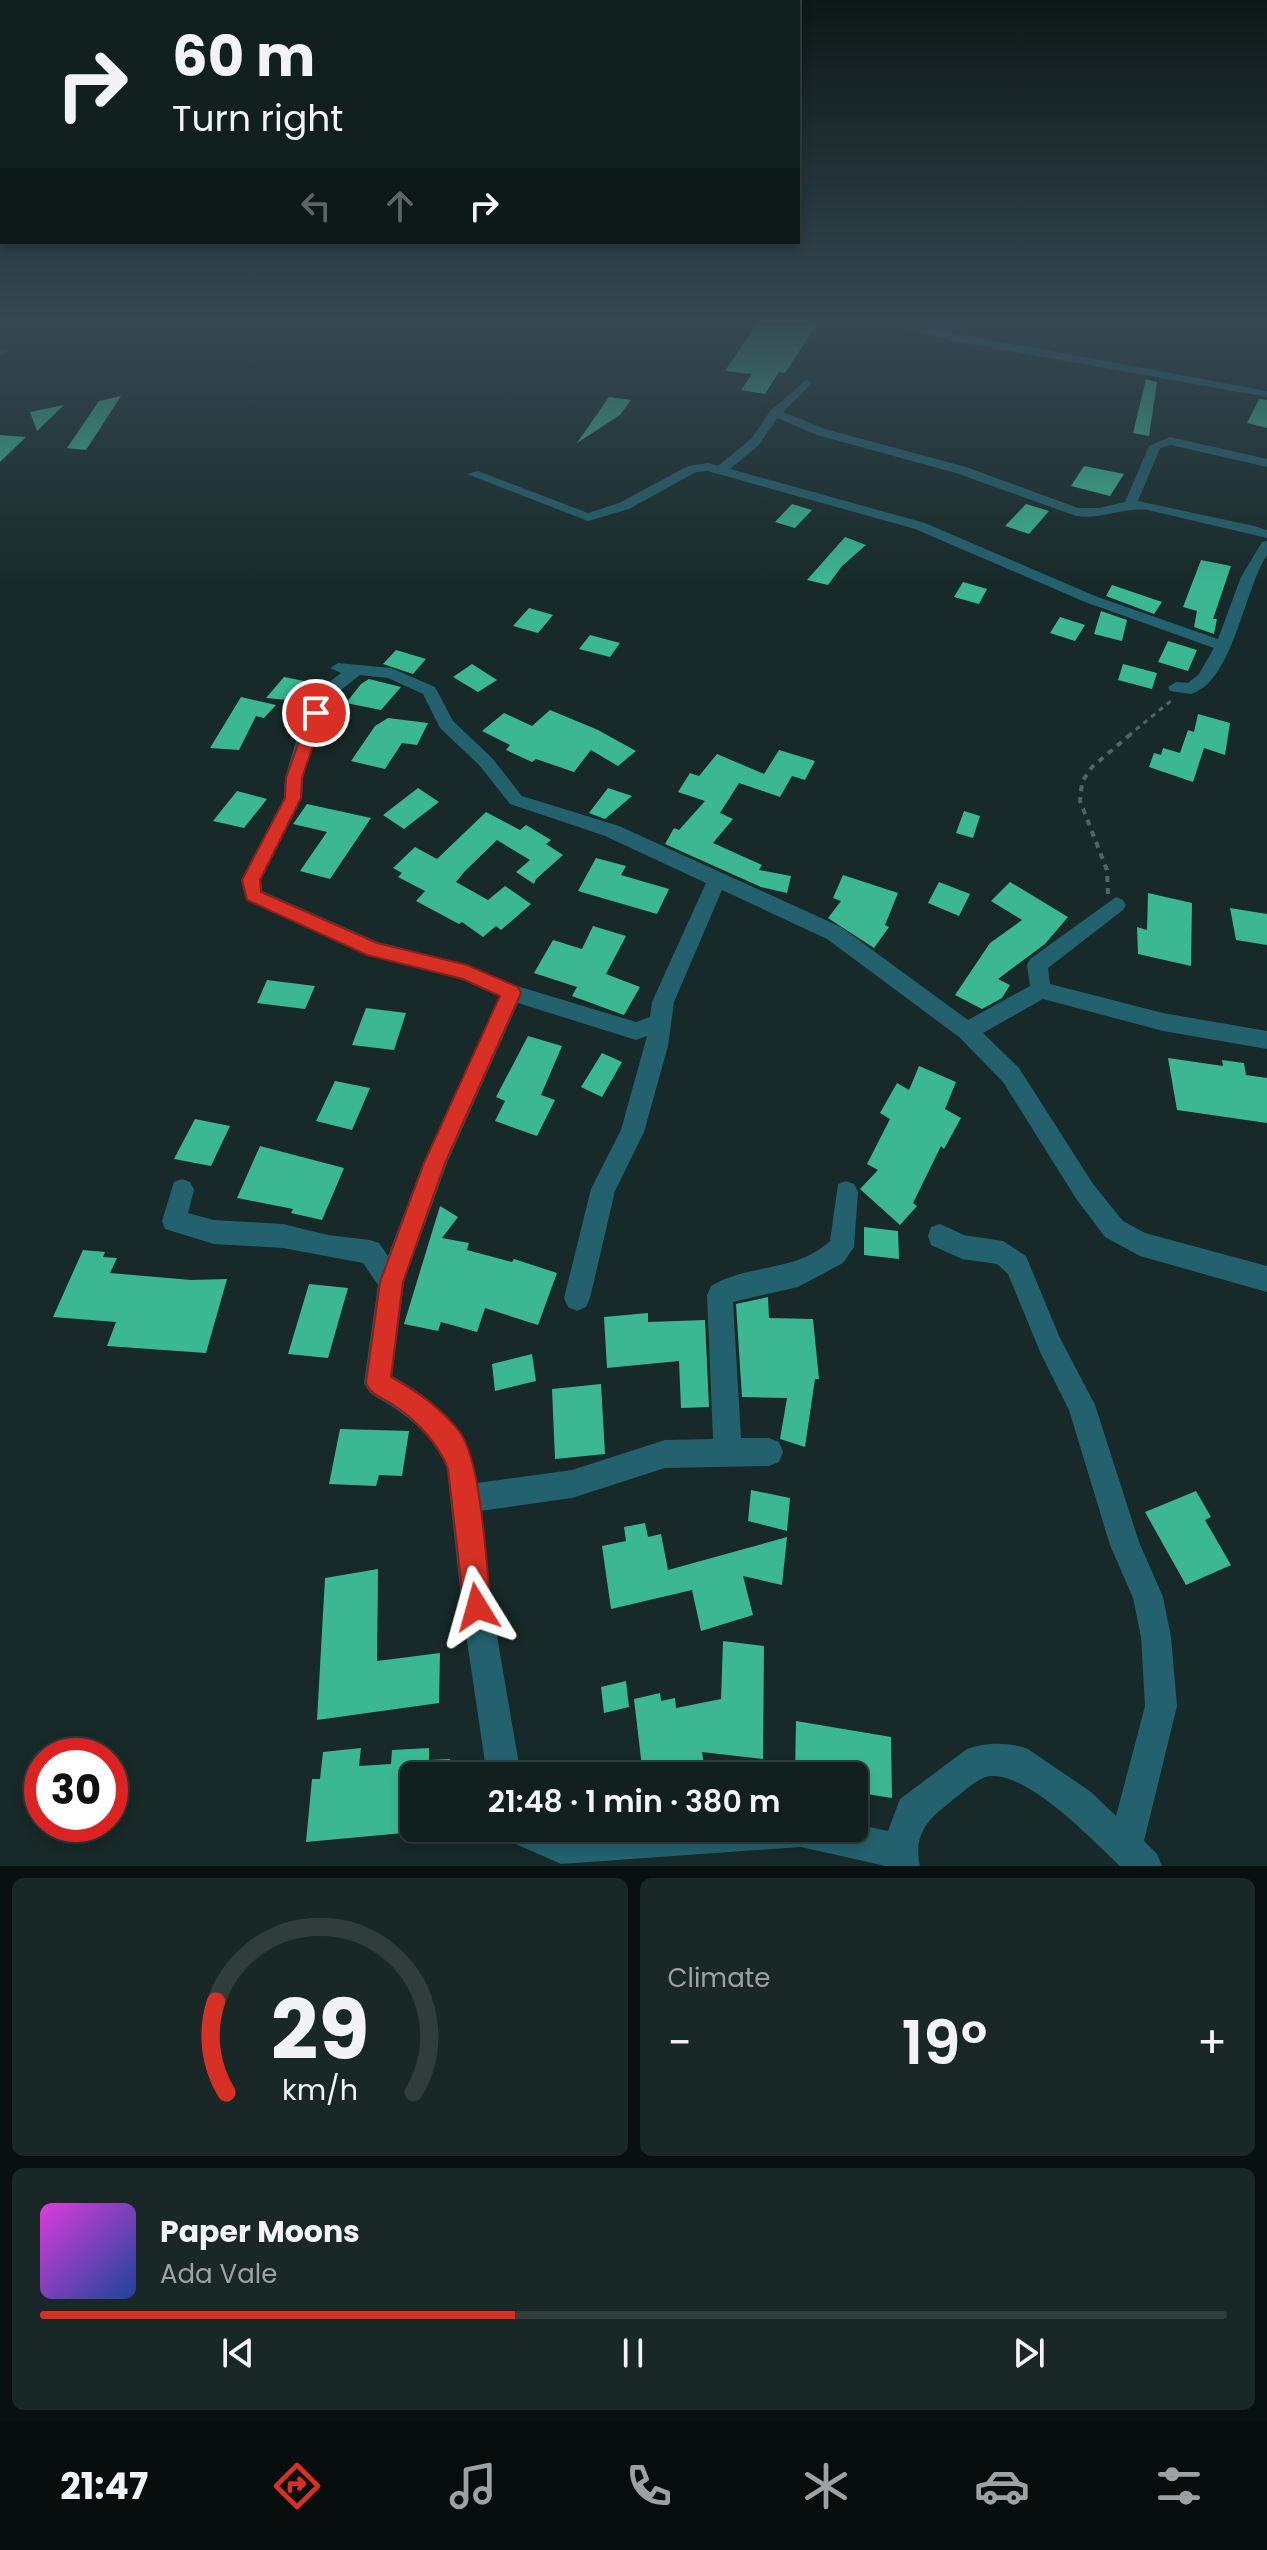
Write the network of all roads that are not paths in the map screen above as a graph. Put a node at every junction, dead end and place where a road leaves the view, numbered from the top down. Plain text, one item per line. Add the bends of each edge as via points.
1 (775, 413) joint
2 (1267, 463) edge
3 (721, 470) junction
4 (473, 474) dead end
5 (1130, 505) junction
6 (1267, 534) edge
7 (1267, 545) edge
8 (1220, 645) junction
9 (1180, 688) road end
10 (717, 880) junction
11 (1111, 906) road end
12 (1041, 990) junction
13 (512, 993) junction
14 (660, 1023) junction
15 (967, 1031) junction
16 (1267, 1040) edge
17 (182, 1190) dead end
18 (846, 1192) dead end
19 (940, 1236) dead end
20 (1267, 1279) edge
21 (391, 1282) junction
22 (577, 1298) dead end
23 (769, 1452) dead end
24 (728, 1453) junction
25 (463, 1499) junction
26 (502, 1762) edge
27 (538, 1842) edge
28 (558, 1857) edge
29 (1135, 1857) edge
30 (901, 1858) edge

1 - 3 street via 755,442
1 - 5 street via 1076,512 1101,514
2 - 5 street via 1170,441 1155,446
3 - 4 street via 693,469 624,506 588,517
3 - 8 street via 920,526 1090,599
5 - 6 street via 1229,521
7 - 8 street
8 - 9 street via 1198,686
10 - 13 street via 612,831 516,800 446,724 429,691 391,673 347,669 325,694 307,731 293,798 251,880 253,895 374,949 467,973
10 - 14 street via 663,1002
10 - 15 street via 834,933
11 - 12 street via 1037,965
12 - 15 street
12 - 16 street via 1163,1022
13 - 14 street via 636,1031
13 - 21 street via 435,1163
14 - 22 street via 632,1132 603,1189
15 - 20 street via 1011,1075 1114,1229 1140,1244
17 - 21 street via 174,1221 214,1232 283,1236 370,1252
18 - 24 street via 842,1247 831,1258 790,1277 738,1283 720,1295
19 - 29 street via 962,1247 1003,1253 1017,1265 1081,1405 1125,1545 1148,1597 1161,1706
21 - 25 street via 378,1383 405,1398 451,1440 461,1469
23 - 24 street
24 - 25 street via 665,1454 572,1484
25 - 26 street
27 - 28 street
28 - 30 street via 801,1830
29 - 30 street via 1079,1804 1016,1761 979,1761 912,1811

